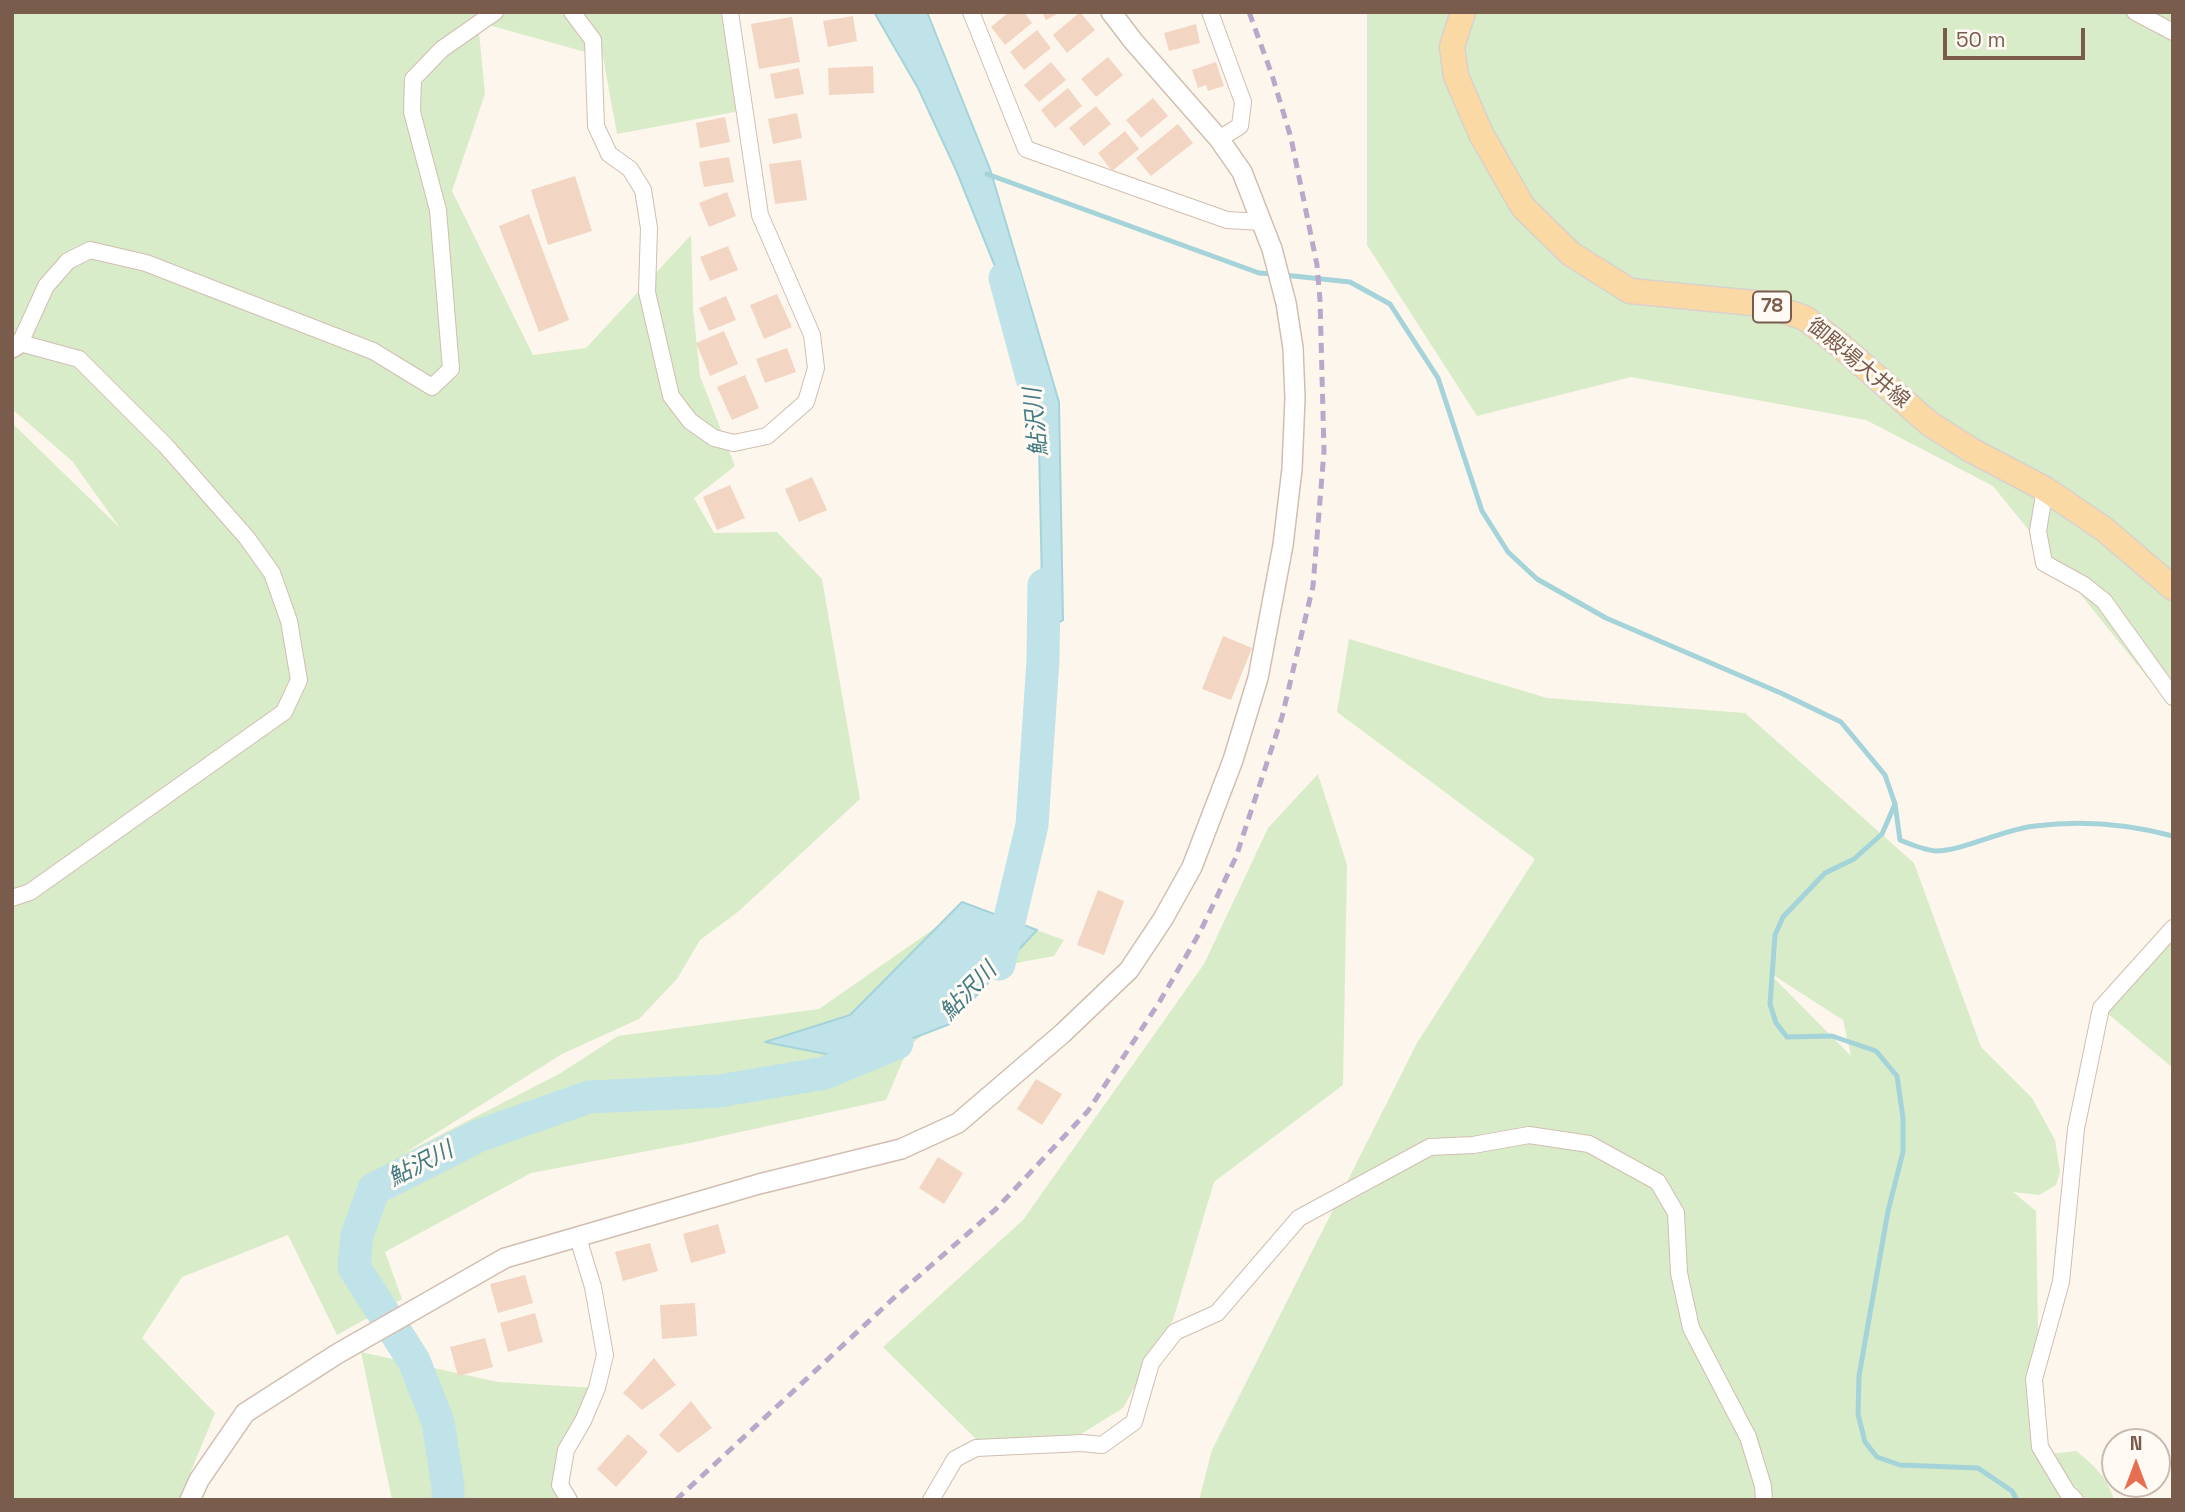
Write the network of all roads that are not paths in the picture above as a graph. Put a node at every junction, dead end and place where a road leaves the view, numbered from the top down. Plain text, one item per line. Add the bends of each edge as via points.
1 (495, 12) edge
2 (572, 12) edge
3 (730, 12) edge
4 (971, 12) edge
5 (1111, 12) edge
6 (1210, 12) edge
7 (1463, 12) edge
8 (2135, 12) edge
9 (2173, 32) edge
10 (1219, 139) junction
11 (1262, 222) junction
12 (16, 345) edge
13 (2046, 489) junction
14 (2173, 588) edge
15 (2173, 697) edge
16 (12, 898) edge
17 (2173, 928) edge
18 (578, 1238) junction
19 (190, 1500) edge
20 (569, 1500) edge
21 (931, 1500) edge
22 (1764, 1500) edge
23 (2075, 1500) edge

1 - 12 street via 442,49 413,79 412,113 438,210 451,369 432,387 373,351 146,263 90,250 68,261 46,286
2 - 3 street via 593,40 596,126 610,155 630,169 643,190 649,228 648,292 671,396 690,421 714,438 734,443 767,436 806,402 816,368 813,335 760,215
4 - 11 street via 1026,149 1227,220
5 - 10 street
6 - 10 street via 1243,102 1240,126
7 - 13 main road, 御殿場大井線 / 78 via 1452,47 1456,76 1481,134 1523,207 1571,254 1630,291 1763,304 1805,318 1930,424
8 - 9 street
10 - 11 street via 1242,172
11 - 18 street via 1286,303 1293,348 1292,469 1283,545 1258,678 1233,760 1192,867 1129,970 958,1123 901,1149 759,1184
12 - 16 street via 79,359 166,446 247,538 272,573 289,621 299,680 284,712 30,892
13 - 14 main road, 御殿場大井線 / 78 via 2104,529
13 - 15 street via 2038,531 2044,563 2104,601
17 - 23 street via 2101,1008 2076,1129 2062,1282 2034,1379 2040,1447
18 - 19 street via 505,1258 244,1413
18 - 20 street via 593,1287 605,1355 597,1388 566,1450 560,1485
21 - 22 street via 955,1459 976,1448 1102,1445 1135,1422 1151,1363 1175,1332 1217,1313 1299,1217 1430,1147 1529,1135 1589,1144 1658,1182 1676,1213 1679,1273 1691,1328 1748,1437

